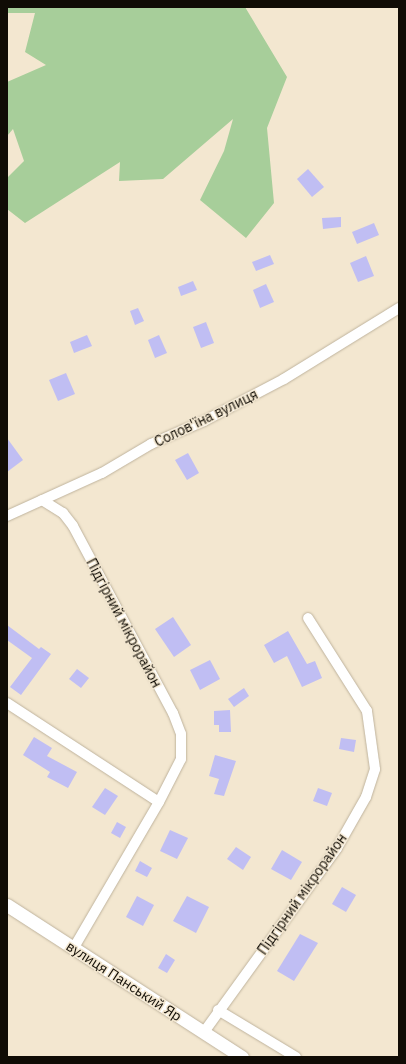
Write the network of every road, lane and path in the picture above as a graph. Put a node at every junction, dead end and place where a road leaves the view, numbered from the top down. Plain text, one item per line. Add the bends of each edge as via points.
1 (399, 308) edge
2 (42, 500) junction
3 (7, 516) edge
4 (308, 618) dead end
5 (7, 703) edge
6 (159, 802) junction
7 (7, 905) edge
8 (73, 949) junction
9 (218, 1010) junction
10 (204, 1032) junction
11 (242, 1057) edge
12 (296, 1057) edge

1 - 2 street, Солов'їна вулиця via 284,379 204,421 151,444 102,473
2 - 3 street, Солов'їна вулиця
2 - 6 street, Підгірний мікрорайон via 63,512 73,526 173,713 181,734 181,759
4 - 9 street, Підгірний мікрорайон via 367,711 375,769 366,797 337,848
5 - 6 street
6 - 8 street, Підгірний мікрорайон
7 - 8 street, вулиця Панський Яр
8 - 10 street, вулиця Панський Яр
9 - 10 street, Підгірний мікрорайон
9 - 12 street
10 - 11 street, вулиця Панський Яр

